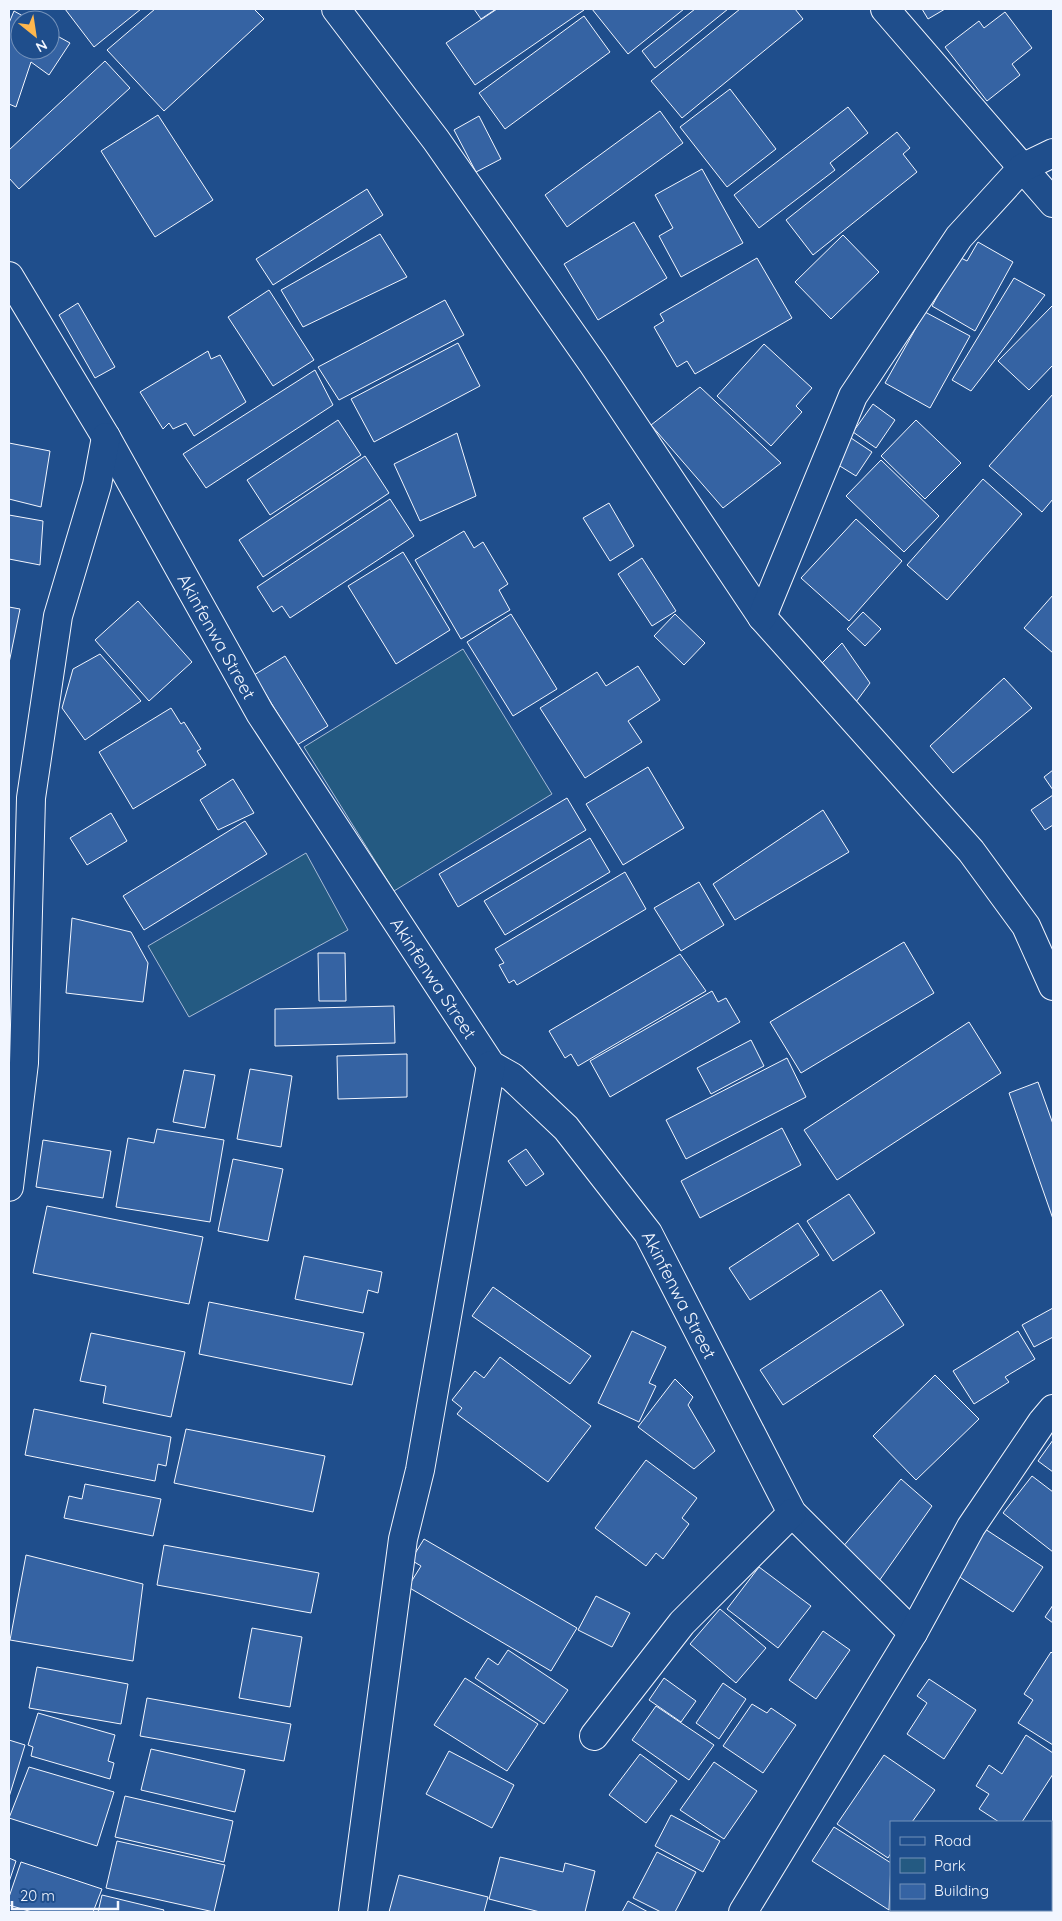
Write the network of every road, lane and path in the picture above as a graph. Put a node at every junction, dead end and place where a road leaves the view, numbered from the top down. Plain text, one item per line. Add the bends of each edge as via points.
1 (336, 9) edge
2 (885, 9) edge
3 (1053, 153) edge
4 (1022, 168) junction
5 (1053, 203) edge
6 (9, 276) edge
7 (106, 437) junction
8 (762, 617) junction
9 (1053, 986) edge
10 (491, 1065) junction
11 (9, 1187) edge
12 (1053, 1409) edge
13 (792, 1513) junction
14 (913, 1632) junction
15 (594, 1736) dead end
16 (352, 1912) edge
17 (743, 1912) edge

1 - 8 street via 436,140 576,340
2 - 4 street
3 - 4 street
4 - 5 street
4 - 8 street via 959,237 853,396
6 - 7 street, Akinfenwa Street
7 - 10 street, Akinfenwa Street via 260,713
7 - 11 street via 97,485 58,616 31,798 24,1063
8 - 9 street via 971,851 1026,926
10 - 13 street, Akinfenwa Street via 512,1077 566,1128 648,1233
10 - 16 street via 420,1470 403,1539
12 - 14 street via 971,1526
13 - 14 street, Akinfenwa Street
13 - 15 street via 682,1623
14 - 17 street

